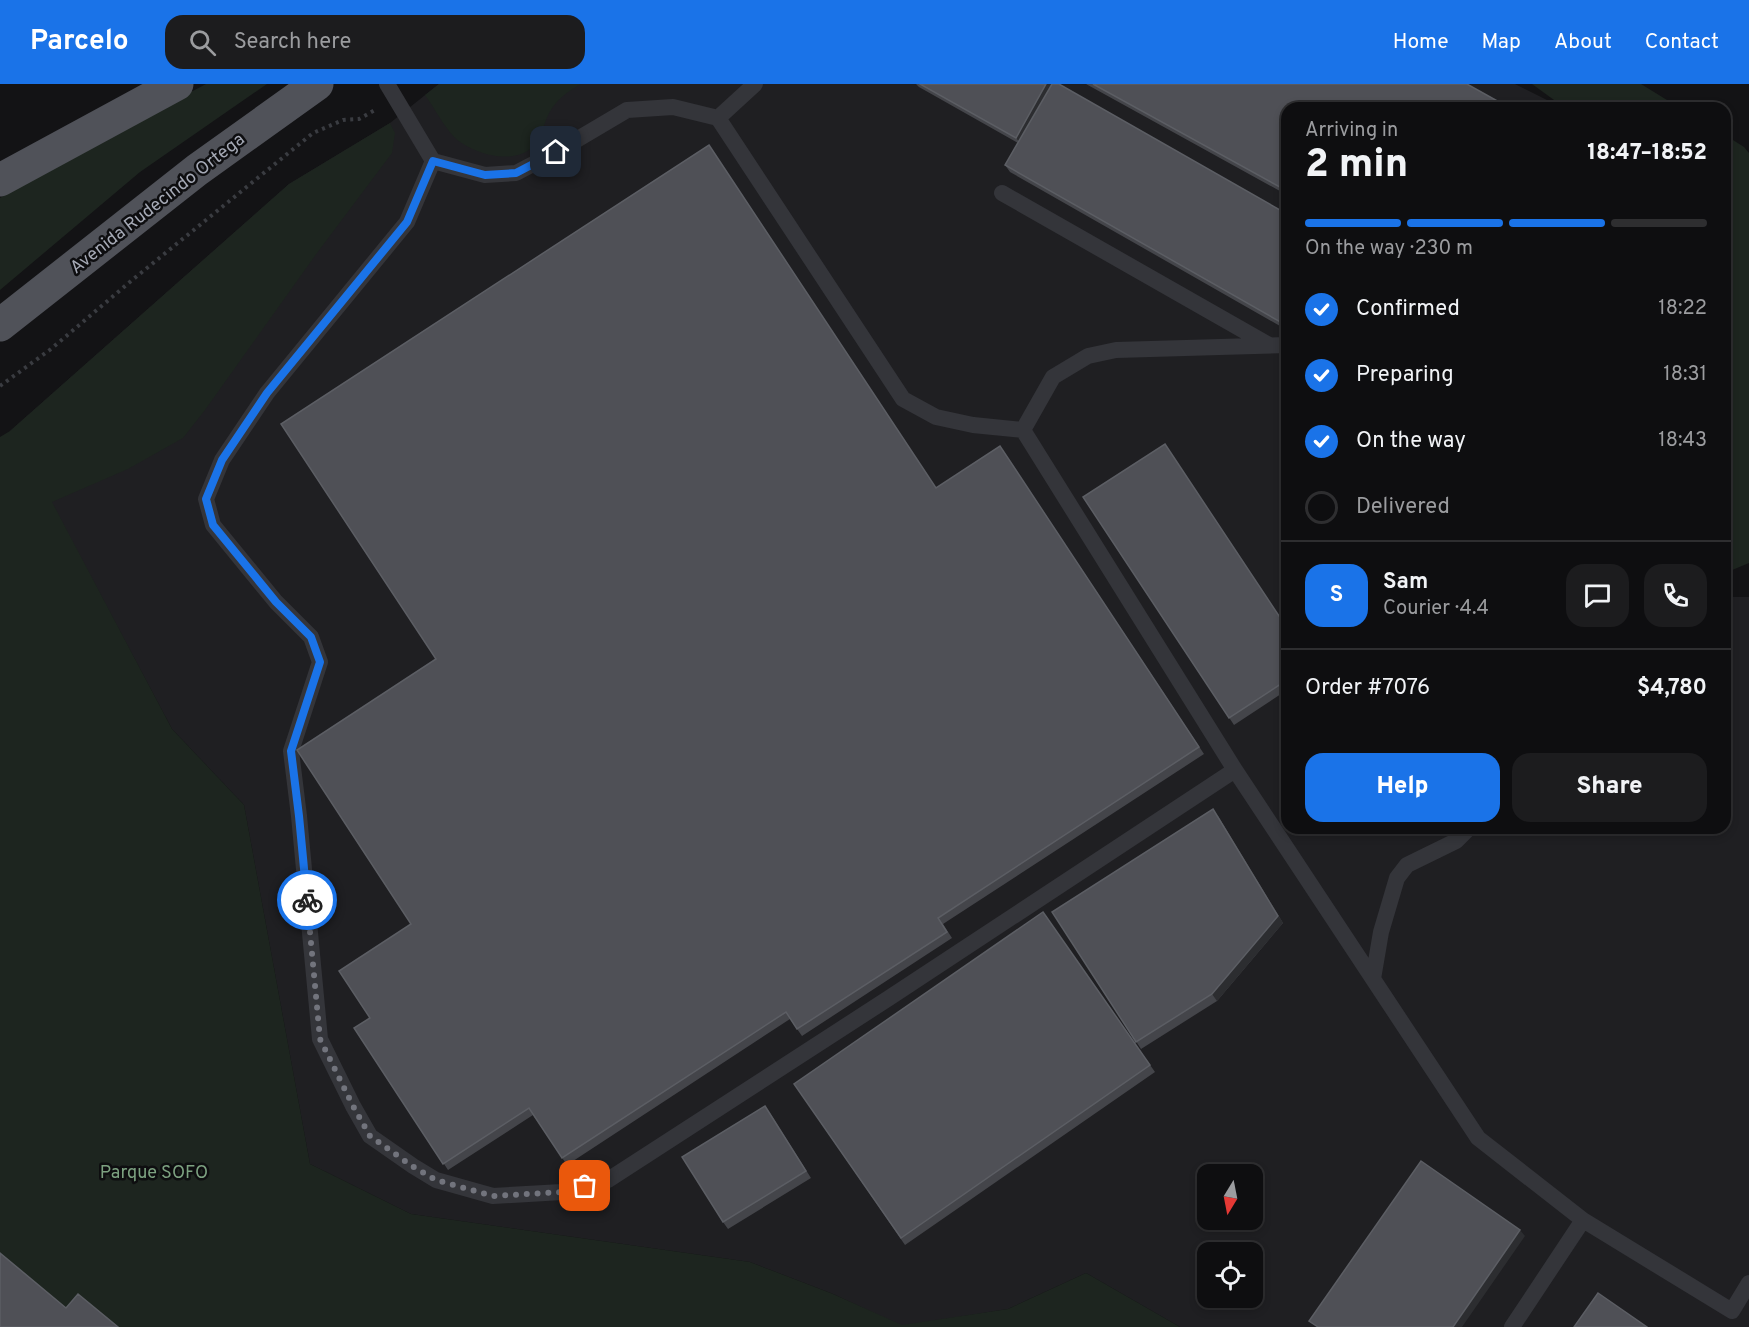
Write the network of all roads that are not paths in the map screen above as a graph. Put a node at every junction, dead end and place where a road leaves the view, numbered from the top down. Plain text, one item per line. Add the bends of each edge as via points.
1 (177, 84) edge
2 (317, 84) edge
3 (754, 84) edge
4 (391, 91) edge
5 (718, 118) junction
6 (433, 161) junction
7 (0, 180) edge
8 (1002, 194) dead end
9 (0, 325) edge
10 (1269, 345) junction
11 (1281, 345) edge
12 (1023, 430) junction
13 (1235, 770) junction
14 (1464, 834) edge
15 (1373, 979) junction
16 (1583, 1220) junction
17 (1749, 1283) edge
18 (1512, 1327) edge

1 - 7 main road
2 - 9 main road, Avenida Rudecindo Ortega via 197,170
3 - 5 lane
4 - 6 lane
5 - 6 lane via 673,107 627,110 516,173 485,175
5 - 12 lane via 903,399 936,417
6 - 13 lane via 407,222 267,393 222,460 206,499 213,525 276,602 311,637 320,662 291,751 320,1039 370,1136 436,1180 493,1196 562,1192 608,1180
8 - 10 lane
10 - 11 lane
10 - 12 lane via 1116,350 1088,356 1053,377
12 - 13 lane
13 - 15 lane
14 - 15 lane via 1407,865 1397,878
15 - 16 lane via 1478,1138
16 - 17 lane via 1732,1311
16 - 18 lane

